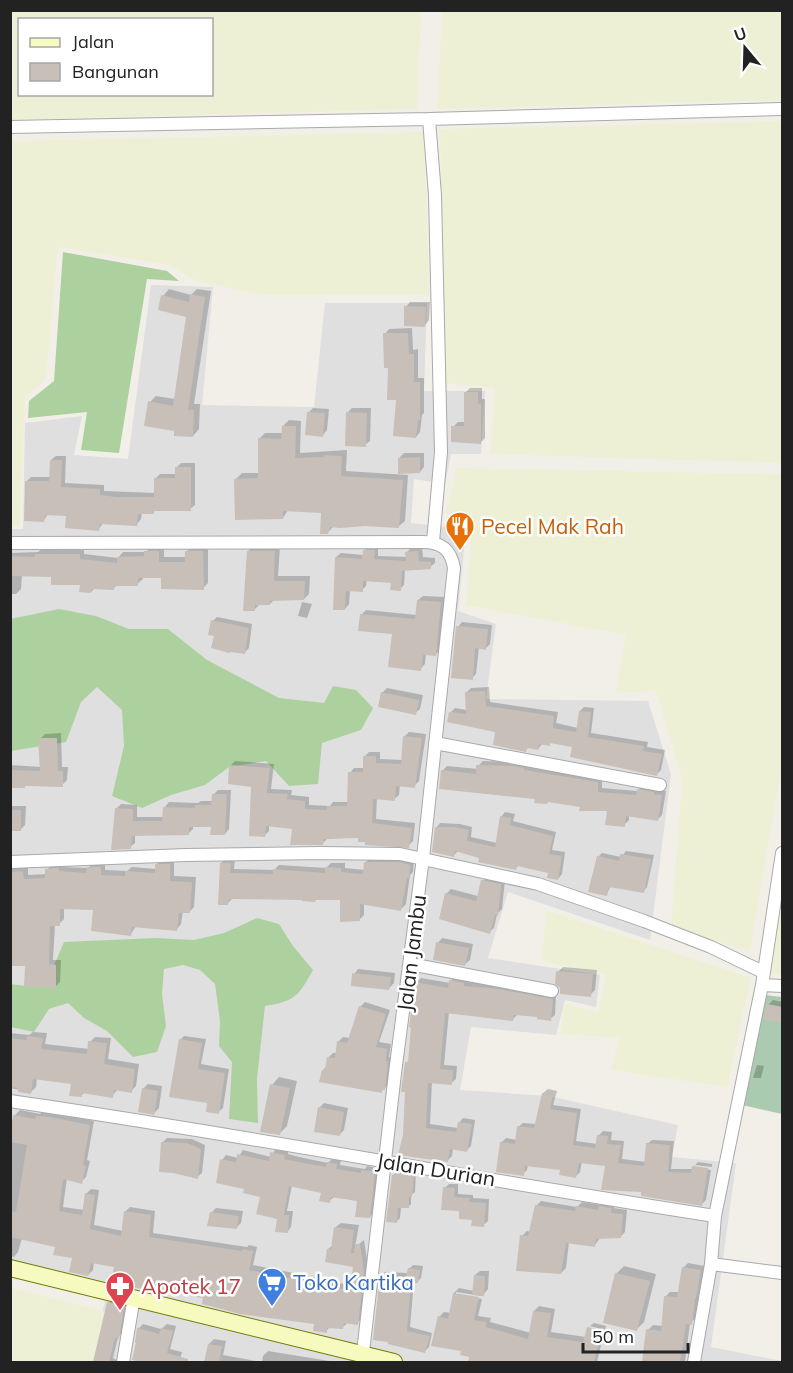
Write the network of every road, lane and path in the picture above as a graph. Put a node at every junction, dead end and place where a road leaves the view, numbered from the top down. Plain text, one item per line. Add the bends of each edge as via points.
1 (783, 109) edge
2 (429, 119) junction
3 (10, 127) edge
4 (433, 542) junction
5 (10, 543) edge
6 (435, 743) junction
7 (660, 785) dead end
8 (783, 853) edge
9 (423, 858) junction
10 (10, 862) edge
11 (410, 964) junction
12 (763, 979) junction
13 (783, 986) edge
14 (552, 991) dead end
15 (10, 1101) edge
16 (386, 1162) junction
17 (715, 1216) junction
18 (711, 1264) junction
19 (10, 1268) edge
20 (783, 1273) edge
21 (134, 1297) junction
22 (362, 1359) edge
23 (123, 1362) edge
24 (394, 1362) edge
25 (694, 1362) edge

1 - 2 street
2 - 3 street
2 - 4 street via 436,206 441,453
4 - 5 street
4 - 6 street, Jalan Jambu via 449,551 454,568
6 - 7 street
6 - 9 street, Jalan Jambu
8 - 12 street
9 - 10 street via 321,853
9 - 11 street, Jalan Jambu
9 - 12 street via 538,884 644,921 711,947
11 - 14 street
11 - 16 street, Jalan Jambu
12 - 13 street
12 - 17 street
15 - 16 street, Jalan Durian
16 - 17 street, Jalan Durian
16 - 22 street, Jalan Jambu
17 - 18 street
18 - 20 street
18 - 25 street
19 - 21 main road
21 - 22 main road
21 - 23 street
22 - 24 main road

